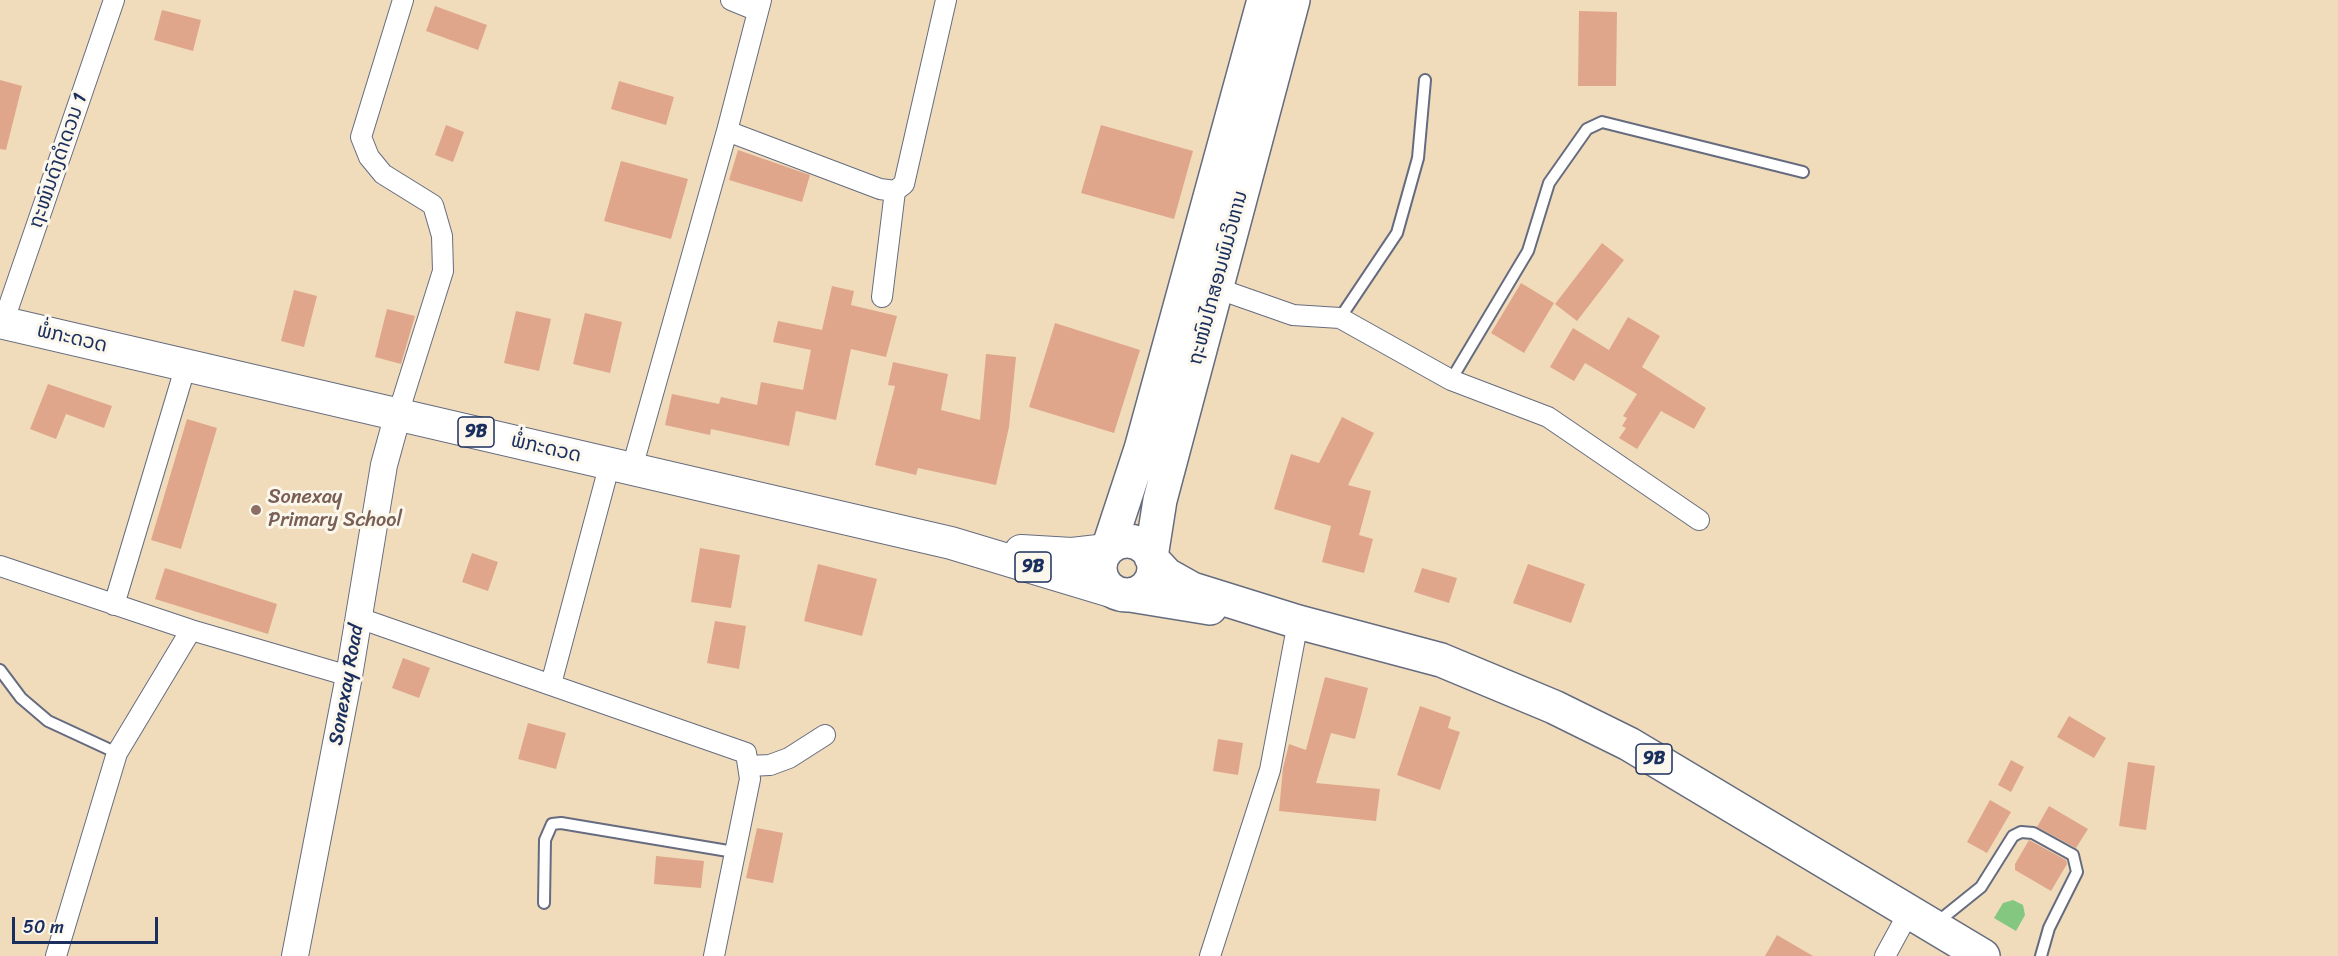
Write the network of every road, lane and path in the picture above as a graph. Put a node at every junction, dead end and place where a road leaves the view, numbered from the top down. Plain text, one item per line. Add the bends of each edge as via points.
1 (114, 0) edge
2 (403, 0) edge
3 (731, 0) edge
4 (946, 0) edge
5 (1264, 0) edge
6 (1293, 0) edge
7 (759, 5) edge
8 (1259, 70) junction
9 (1425, 80) dead end
10 (727, 130) junction
11 (1803, 172) dead end
12 (895, 191) junction
13 (1216, 288) junction
14 (882, 297) dead end
15 (1340, 318) junction
16 (2, 322) edge
17 (186, 365) junction
18 (1451, 380) junction
19 (398, 414) junction
20 (621, 466) junction
21 (1699, 520) dead end
22 (951, 543) junction
23 (1107, 549) junction
24 (1152, 559) junction
25 (0, 566) edge
26 (1122, 594) junction
27 (114, 605) junction
28 (359, 618) junction
29 (1298, 622) junction
30 (191, 630) junction
31 (0, 670) edge
32 (349, 676) junction
33 (551, 684) junction
34 (825, 735) dead end
35 (117, 753) junction
36 (748, 766) junction
37 (734, 852) junction
38 (544, 903) dead end
39 (1921, 919) junction
40 (56, 956) edge
41 (295, 956) edge
42 (714, 956) edge
43 (1210, 956) edge
44 (1885, 956) edge
45 (1983, 956) edge
46 (2041, 956) edge

1 - 16 street, ຖະໜົນດົງດຳດວນ 1
2 - 19 street via 361,137 369,158 383,174 433,205 442,236 443,271
3 - 7 street
4 - 12 street via 903,184
5 - 8 highway, ຖະໜົນໄກສອນພົມວິຫານ
6 - 8 highway, ຖະໜົນໄກສອນພົມວິຫານ
7 - 10 street
8 - 13 highway, ຖະໜົນໄກສອນພົມວິຫານ
8 - 23 highway, ຖະໜົນໄກສອນພົມວິຫານ
9 - 15 lane via 1418,158 1397,233
10 - 12 street via 880,189
10 - 20 street
11 - 18 lane via 1602,122 1587,129 1549,183 1528,251
12 - 14 street
13 - 15 street via 1293,315
13 - 24 highway, ຖະໜົນໄກສອນພົມວິຫານ via 1160,500
15 - 18 street
16 - 17 main road, ພໍ່ກະດວດ / 9B
17 - 19 main road, ພໍ່ກະດວດ / 9B
17 - 27 street
18 - 21 street via 1548,417
19 - 20 main road, ພໍ່ກະດວດ / 9B
19 - 28 street, Sonexay Road via 384,465
20 - 22 main road, ພໍ່ກະດວດ / 9B
20 - 33 street
22 - 23 main road, 9B via 1072,554
22 - 26 main road, 9B
23 - 24 highway via 1132,542
23 - 26 highway via 1100,573 1103,581
24 - 26 highway via 1150,583 1138,593
24 - 29 highway, 9B via 1167,575 1192,589
25 - 27 street
26 - 29 highway, 9B
27 - 30 street
28 - 32 street, Sonexay Road
28 - 33 street
29 - 39 highway, 9B via 1441,660 1554,707 1629,744
29 - 43 street via 1270,770
30 - 32 street
30 - 35 street
31 - 35 lane via 21,698 48,721
32 - 41 street, Sonexay Road
33 - 36 street via 739,748 746,753
34 - 36 street via 789,759
35 - 40 street
36 - 37 street via 750,779
37 - 38 lane via 552,824 544,840
37 - 42 street
39 - 44 street
39 - 45 highway, 9B
39 - 46 lane via 1981,887 2013,836 2033,833 2073,855 2077,872 2049,928

